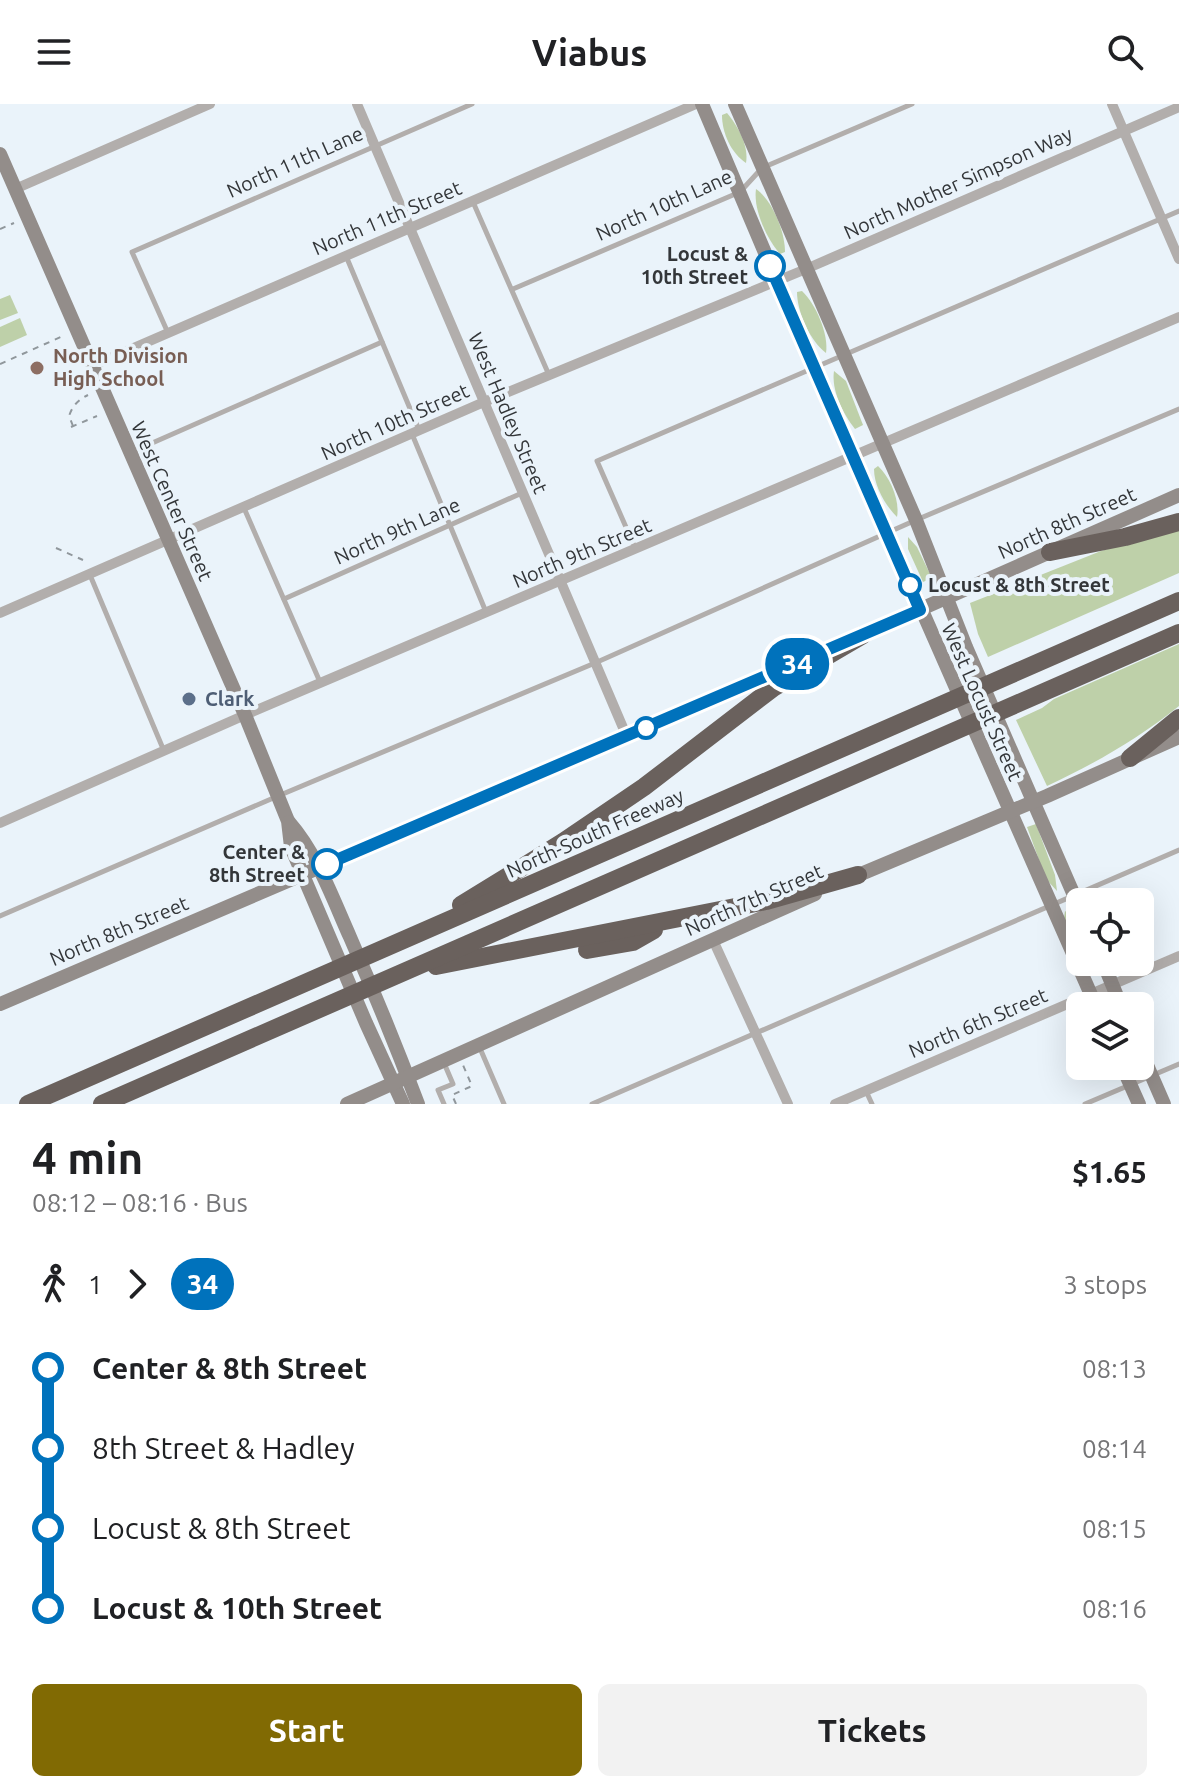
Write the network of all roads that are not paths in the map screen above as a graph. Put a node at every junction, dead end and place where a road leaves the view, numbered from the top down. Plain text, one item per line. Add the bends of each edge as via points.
1 (210, 104) edge
2 (357, 104) edge
3 (472, 104) edge
4 (699, 104) edge
5 (735, 104) edge
6 (912, 104) edge
7 (1112, 104) edge
8 (1179, 107) edge
9 (1124, 131) junction
10 (375, 145) junction
11 (0, 154) edge
12 (762, 168) junction
13 (15, 189) junction
14 (740, 192) junction
15 (473, 201) junction
16 (1179, 211) edge
17 (1162, 219) junction
18 (410, 227) junction
19 (346, 255) junction
20 (1179, 259) edge
21 (806, 269) junction
22 (777, 281) junction
23 (513, 289) junction
24 (1179, 317) edge
25 (168, 333) junction
26 (382, 342) junction
27 (844, 355) junction
28 (92, 366) junction
29 (815, 367) junction
30 (549, 375) junction
31 (484, 402) junction
32 (1179, 409) edge
33 (416, 432) junction
34 (883, 444) junction
35 (129, 453) junction
36 (855, 456) junction
37 (522, 493) junction
38 (1179, 495) edge
39 (244, 508) junction
40 (916, 520) junction
41 (1179, 522) edge
42 (451, 525) junction
43 (887, 533) junction
44 (168, 541) junction
45 (636, 550) junction
46 (1050, 552) junction
47 (90, 574) junction
48 (560, 581) junction
49 (948, 598) junction
50 (284, 599) junction
51 (1179, 601) edge
52 (920, 610) junction
53 (486, 612) junction
54 (0, 613) edge
55 (1179, 633) edge
56 (863, 635) junction
57 (595, 663) junction
58 (320, 683) junction
59 (245, 715) junction
60 (1179, 718) edge
61 (627, 737) junction
62 (1179, 737) edge
63 (164, 751) junction
64 (1130, 758) junction
65 (278, 796) junction
66 (1034, 802) junction
67 (1009, 812) junction
68 (288, 821) junction
69 (0, 823) edge
70 (1179, 850) edge
71 (318, 867) junction
72 (302, 874) junction
73 (858, 875) junction
74 (1071, 888) edge
75 (1104, 888) edge
76 (1066, 903) edge
77 (1051, 905) junction
78 (0, 916) edge
79 (406, 940) junction
80 (713, 940) junction
81 (1179, 956) edge
82 (406, 972) junction
83 (1109, 976) edge
84 (1113, 985) junction
85 (1089, 992) edge
86 (1104, 992) edge
87 (1116, 992) edge
88 (0, 1004) edge
89 (1066, 1012) edge
90 (756, 1034) junction
91 (479, 1046) junction
92 (443, 1062) junction
93 (1179, 1064) edge
94 (1154, 1075) edge
95 (409, 1078) junction
96 (1129, 1080) edge
97 (1143, 1080) edge
98 (1154, 1080) edge
99 (393, 1084) junction
100 (1131, 1085) junction
101 (865, 1090) junction
102 (28, 1104) edge
103 (102, 1104) edge
104 (347, 1104) edge
105 (403, 1104) edge
106 (418, 1104) edge
107 (444, 1104) edge
108 (504, 1104) edge
109 (592, 1104) edge
110 (788, 1104) edge
111 (835, 1104) edge
112 (872, 1104) edge
113 (1085, 1104) edge
114 (1139, 1104) edge
115 (1164, 1104) edge

1 - 13 street
2 - 10 street, West Hadley Street
3 - 10 lane, North 11th Lane
4 - 14 street, West Locust Street
4 - 15 street, North 11th Street
5 - 12 street, West Locust Street
6 - 12 lane, North 10th Lane
7 - 9 street
8 - 9 street
9 - 17 street
9 - 21 street, North Mother Simpson Way
10 - 18 street, West Hadley Street
10 - 25 lane, North 11th Lane via 132,252
11 - 13 street, West Center Street
12 - 14 lane, North 10th Lane
12 - 21 street, West Locust Street
13 - 28 street, West Center Street
14 - 22 street, West Locust Street
14 - 23 lane, North 10th Lane
15 - 18 street, North 11th Street
15 - 23 lane
16 - 17 lane
17 - 20 street
17 - 27 lane
18 - 19 street, North 11th Street
18 - 31 street, West Hadley Street
19 - 25 street, North 11th Street
19 - 26 lane
21 - 22 street, North 10th Street
21 - 27 street, West Locust Street
22 - 29 street, West Locust Street
22 - 30 street, North 10th Street
23 - 30 lane
24 - 34 street, North 9th Street
25 - 28 street, North 11th Street
26 - 33 lane
26 - 35 lane
27 - 29 lane
27 - 34 street, West Locust Street
28 - 35 street, West Center Street
29 - 36 street, West Locust Street
29 - 45 lane via 597,461
30 - 31 street, North 10th Street
31 - 33 street, North 10th Street
31 - 37 street, West Hadley Street
32 - 40 lane
33 - 39 street, North 10th Street
33 - 42 lane
34 - 36 street, North 9th Street
34 - 40 street, West Locust Street
35 - 44 street, West Center Street
36 - 43 street, West Locust Street
36 - 45 street, North 9th Street
37 - 42 lane, North 9th Lane
37 - 48 street, West Hadley Street
38 - 46 street, North 8th Street
39 - 44 street, North 10th Street
39 - 50 lane
40 - 43 lane
40 - 49 street, West Locust Street
41 - 46 highway
42 - 50 lane, North 9th Lane
42 - 53 lane
43 - 52 street, West Locust Street
43 - 57 lane
44 - 47 street, North 10th Street
44 - 59 street, West Center Street
45 - 48 street, North 9th Street
46 - 49 street, North 8th Street
47 - 54 street, North 10th Street
47 - 63 lane
48 - 53 street, North 9th Street
48 - 57 street, West Hadley Street
49 - 52 street, North 8th Street
49 - 66 street, West Locust Street
50 - 58 lane
51 - 79 highway, North-South Freeway
52 - 56 street, North 8th Street
52 - 67 street, West Locust Street
53 - 58 street, North 9th Street
55 - 82 highway
56 - 61 street, North 8th Street
56 - 79 highway via 773,688 644,787
57 - 61 street, West Hadley Street
57 - 65 lane
58 - 59 street, North 9th Street
59 - 63 street, North 9th Street
59 - 65 street, West Center Street
60 - 64 highway
61 - 71 street, North 8th Street
62 - 64 street, North 7th Street
63 - 69 street, North 9th Street
64 - 66 street, North 7th Street
65 - 68 street, West Center Street
65 - 78 lane
66 - 67 street, North 7th Street
66 - 74 street, West Locust Street
67 - 73 street, North 7th Street
67 - 77 street, West Locust Street
68 - 71 street, West Center Street
68 - 72 street, West Center Street
70 - 75 lane
71 - 72 street, North 8th Street
71 - 95 street, West Center Street
72 - 88 street, North 8th Street
72 - 99 street, West Center Street
73 - 80 street, North 7th Street
73 - 82 highway via 766,901
76 - 77 lane
77 - 85 street, West Locust Street
77 - 90 lane
79 - 102 highway, North-South Freeway
80 - 90 street
80 - 91 street, North 7th Street
81 - 84 street, North 6th Street
82 - 103 highway
83 - 84 street
84 - 86 street, North 6th Street
84 - 87 street
89 - 101 street, North 6th Street
90 - 109 lane
90 - 110 street
91 - 92 street, North 7th Street
91 - 108 lane
92 - 95 street, North 7th Street
92 - 107 lane via 453,1084 438,1090
93 - 94 lane
95 - 99 street, North 7th Street
95 - 106 street, West Center Street
96 - 100 street
97 - 100 lane
98 - 115 street
99 - 104 street, North 7th Street
99 - 105 street, West Center Street
100 - 113 lane
100 - 114 street
101 - 111 street, North 6th Street
101 - 112 lane

